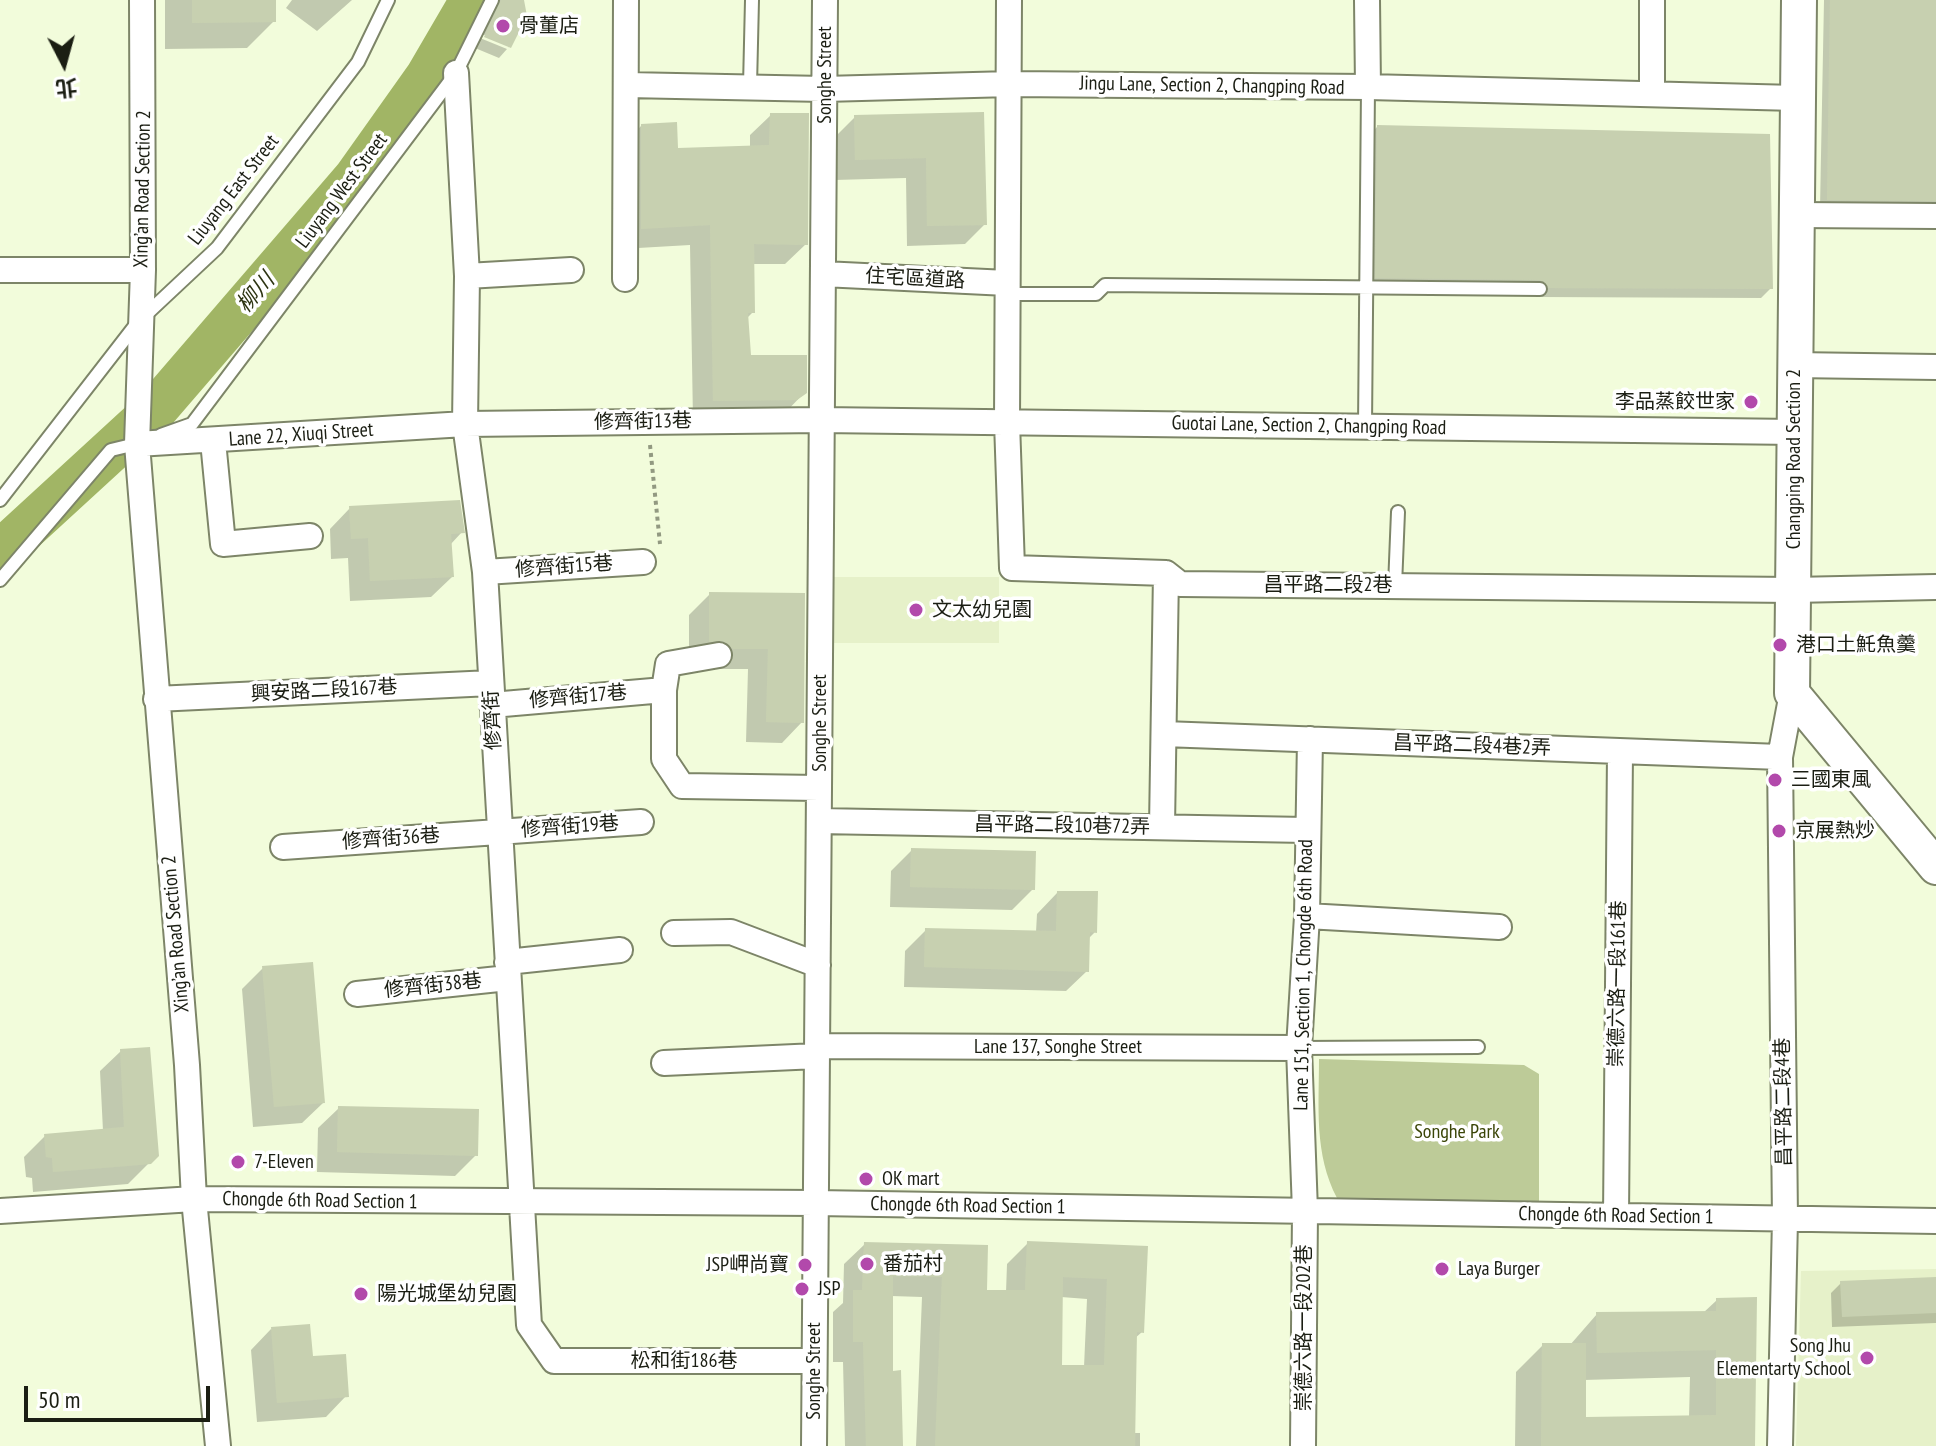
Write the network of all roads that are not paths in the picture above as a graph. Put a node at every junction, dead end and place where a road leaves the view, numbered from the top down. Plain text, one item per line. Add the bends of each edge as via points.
1 (142, 0) edge
2 (388, 0) edge
3 (492, 0) edge
4 (626, 0) edge
5 (752, 0) edge
6 (825, 0) edge
7 (1009, 0) edge
8 (1367, 0) edge
9 (1652, 0) edge
10 (1799, 0) edge
11 (456, 73) junction
12 (1011, 84) junction
13 (627, 85) junction
14 (750, 86) junction
15 (1368, 87) junction
16 (824, 89) junction
17 (1652, 93) junction
18 (1796, 98) junction
19 (1797, 215) junction
20 (1936, 216) edge
21 (0, 270) edge
22 (143, 270) junction
23 (571, 270) dead end
24 (823, 274) junction
25 (467, 276) junction
26 (625, 279) dead end
27 (1007, 288) junction
28 (1366, 288) junction
29 (1540, 289) dead end
30 (138, 322) junction
31 (1793, 365) junction
32 (1936, 367) edge
33 (821, 420) junction
34 (1007, 422) junction
35 (465, 424) junction
36 (1365, 426) junction
37 (1796, 432) junction
38 (138, 433) junction
39 (213, 441) junction
40 (0, 500) edge
41 (1398, 512) dead end
42 (310, 536) dead end
43 (651, 553) road end
44 (485, 572) junction
45 (1166, 573) junction
46 (0, 580) edge
47 (1395, 586) junction
48 (1936, 587) edge
49 (1793, 590) junction
50 (719, 655) dead end
51 (664, 690) junction
52 (1792, 693) junction
53 (491, 694) junction
54 (156, 699) junction
55 (1164, 734) junction
56 (1310, 739) junction
57 (1620, 752) junction
58 (1780, 757) junction
59 (819, 788) junction
60 (819, 821) junction
61 (641, 822) dead end
62 (1162, 827) junction
63 (1306, 830) junction
64 (499, 832) junction
65 (283, 847) dead end
66 (1936, 867) edge
67 (1307, 916) junction
68 (1499, 927) dead end
69 (674, 933) dead end
70 (620, 950) dead end
71 (818, 965) junction
72 (508, 970) junction
73 (357, 994) dead end
74 (1478, 1047) dead end
75 (1299, 1048) junction
76 (817, 1051) junction
77 (664, 1063) dead end
78 (194, 1199) junction
79 (816, 1203) junction
80 (521, 1204) junction
81 (0, 1211) edge
82 (1305, 1211) junction
83 (1616, 1216) junction
84 (1785, 1219) junction
85 (1936, 1221) edge
86 (554, 1361) joint
87 (814, 1361) junction
88 (218, 1446) edge
89 (814, 1446) edge
90 (1303, 1446) edge
91 (1780, 1446) edge

1 - 22 street, Xing’an Road Section 2
2 - 30 lane, Liuyang East Street via 358,62 217,248
3 - 11 lane, Liuyang West Street
4 - 13 street
5 - 14 lane
6 - 16 street, Songhe Street
7 - 12 street
8 - 15 street
9 - 17 street
10 - 18 street, Changping Road Section 2
11 - 25 street, 修齊街
11 - 38 lane, Liuyang West Street via 192,424
12 - 15 street, Jingu Lane, Section 2, Changping Road
12 - 16 street, Jingu Lane, Section 2, Changping Road
12 - 27 street
13 - 14 street, Jingu Lane, Section 2, Changping Road
13 - 26 street
14 - 16 street, Jingu Lane, Section 2, Changping Road
15 - 17 street, Jingu Lane, Section 2, Changping Road
15 - 28 lane
16 - 24 street, Songhe Street
17 - 18 street, Jingu Lane, Section 2, Changping Road
18 - 19 street, Changping Road Section 2
19 - 20 street
19 - 31 street, Changping Road Section 2
21 - 22 street
22 - 30 street, Xing’an Road Section 2
23 - 25 street
24 - 27 street, 住宅區道路
24 - 33 street, Songhe Street
25 - 35 street, 修齊街
27 - 28 lane via 1096,294 1105,285
27 - 34 street
28 - 29 lane
28 - 36 lane
30 - 38 street, Xing’an Road Section 2
30 - 40 lane, Liuyang East Street
31 - 32 street
31 - 37 street, Changping Road Section 2
33 - 34 street, Guotai Lane, Section 2, Changping Road
33 - 35 street, 修齊街13巷
33 - 59 street, Songhe Street
34 - 36 street, Guotai Lane, Section 2, Changping Road
34 - 45 street, 昌平路二段2巷 via 1012,568
35 - 39 street, Lane 22, Xiuqi Street
35 - 44 street, 修齊街
36 - 37 street, Guotai Lane, Section 2, Changping Road
37 - 49 street, Changping Road Section 2
38 - 39 street, Lane 22, Xiuqi Street
38 - 46 lane, Liuyang West Street via 111,450
38 - 54 street, Xing’an Road Section 2
39 - 42 street via 223,544
41 - 47 lane
43 - 44 street, 修齊街15巷
44 - 53 street, 修齊街
45 - 47 street, 昌平路二段2巷 via 1180,584
45 - 55 street
47 - 49 street, 昌平路二段2巷
48 - 49 street, 昌平路二段2巷
49 - 52 street, Changping Road Section 2
50 - 51 street via 668,664
51 - 53 street, 修齊街17巷
51 - 59 street via 664,759 682,786
52 - 58 street, 昌平路二段4巷
52 - 66 street
53 - 54 street, 興安路二段167巷
53 - 64 street, 修齊街
54 - 78 street, Xing’an Road Section 2
55 - 56 street, 昌平路二段4巷2弄
55 - 62 street
56 - 57 street, 昌平路二段4巷2弄
56 - 63 street, Lane 151, Section 1, Chongde 6th Road
57 - 58 street, 昌平路二段4巷2弄
57 - 83 street, 崇德六路一段161巷
58 - 84 street, 昌平路二段4巷
59 - 60 street, Songhe Street
60 - 62 street, 昌平路二段10巷72弄
60 - 71 street, Songhe Street
61 - 64 street, 修齊街19巷
62 - 63 street, 昌平路二段10巷72弄
63 - 67 street, Lane 151, Section 1, Chongde 6th Road
64 - 65 street, 修齊街36巷
64 - 72 street, 修齊街
67 - 68 street
67 - 75 street, Lane 151, Section 1, Chongde 6th Road
69 - 71 street via 731,932
70 - 72 street, 修齊街38巷
71 - 76 street, Songhe Street
72 - 73 street, 修齊街38巷
72 - 80 street, 修齊街
74 - 75 lane
75 - 76 street, Lane 137, Songhe Street
75 - 82 street, Lane 151, Section 1, Chongde 6th Road
76 - 77 street, Lane 137, Songhe Street
76 - 79 street, Songhe Street
78 - 80 street, Chongde 6th Road Section 1
78 - 81 street, Chongde 6th Road Section 1
78 - 88 street, Xing’an Road Section 2
79 - 80 street, Chongde 6th Road Section 1
79 - 82 street, Chongde 6th Road Section 1
79 - 87 street, Songhe Street
80 - 86 street, 修齊街 via 529,1325
82 - 83 street, Chongde 6th Road Section 1
82 - 90 street, 崇德六路一段202巷
83 - 84 street, Chongde 6th Road Section 1
84 - 85 street, Chongde 6th Road Section 1
84 - 91 street, 昌平路二段4巷
86 - 87 street, 松和街186巷
87 - 89 street, Songhe Street

